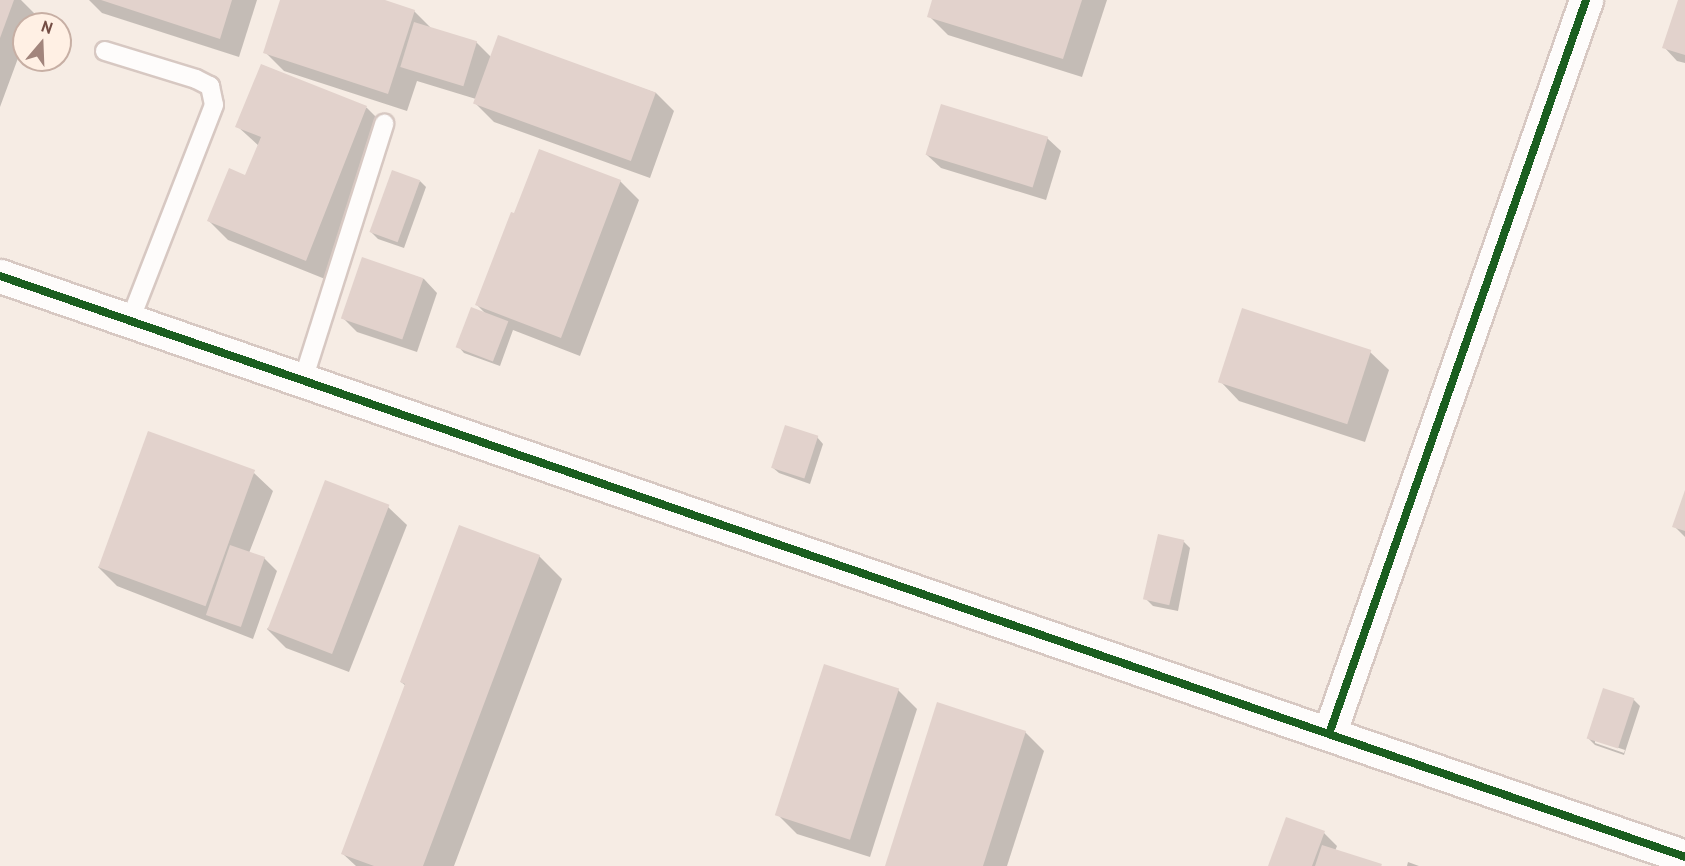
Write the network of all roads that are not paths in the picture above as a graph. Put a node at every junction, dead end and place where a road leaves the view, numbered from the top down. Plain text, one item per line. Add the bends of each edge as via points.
1 (1586, 0) edge
2 (105, 51) dead end
3 (384, 124) dead end
4 (0, 276) edge
5 (130, 321) junction
6 (303, 380) junction
7 (1329, 735) junction
8 (1685, 857) edge

1 - 7 street
2 - 5 lane via 196,79 210,86 214,105
3 - 6 lane
4 - 5 street
5 - 6 street
6 - 7 street
7 - 8 street

